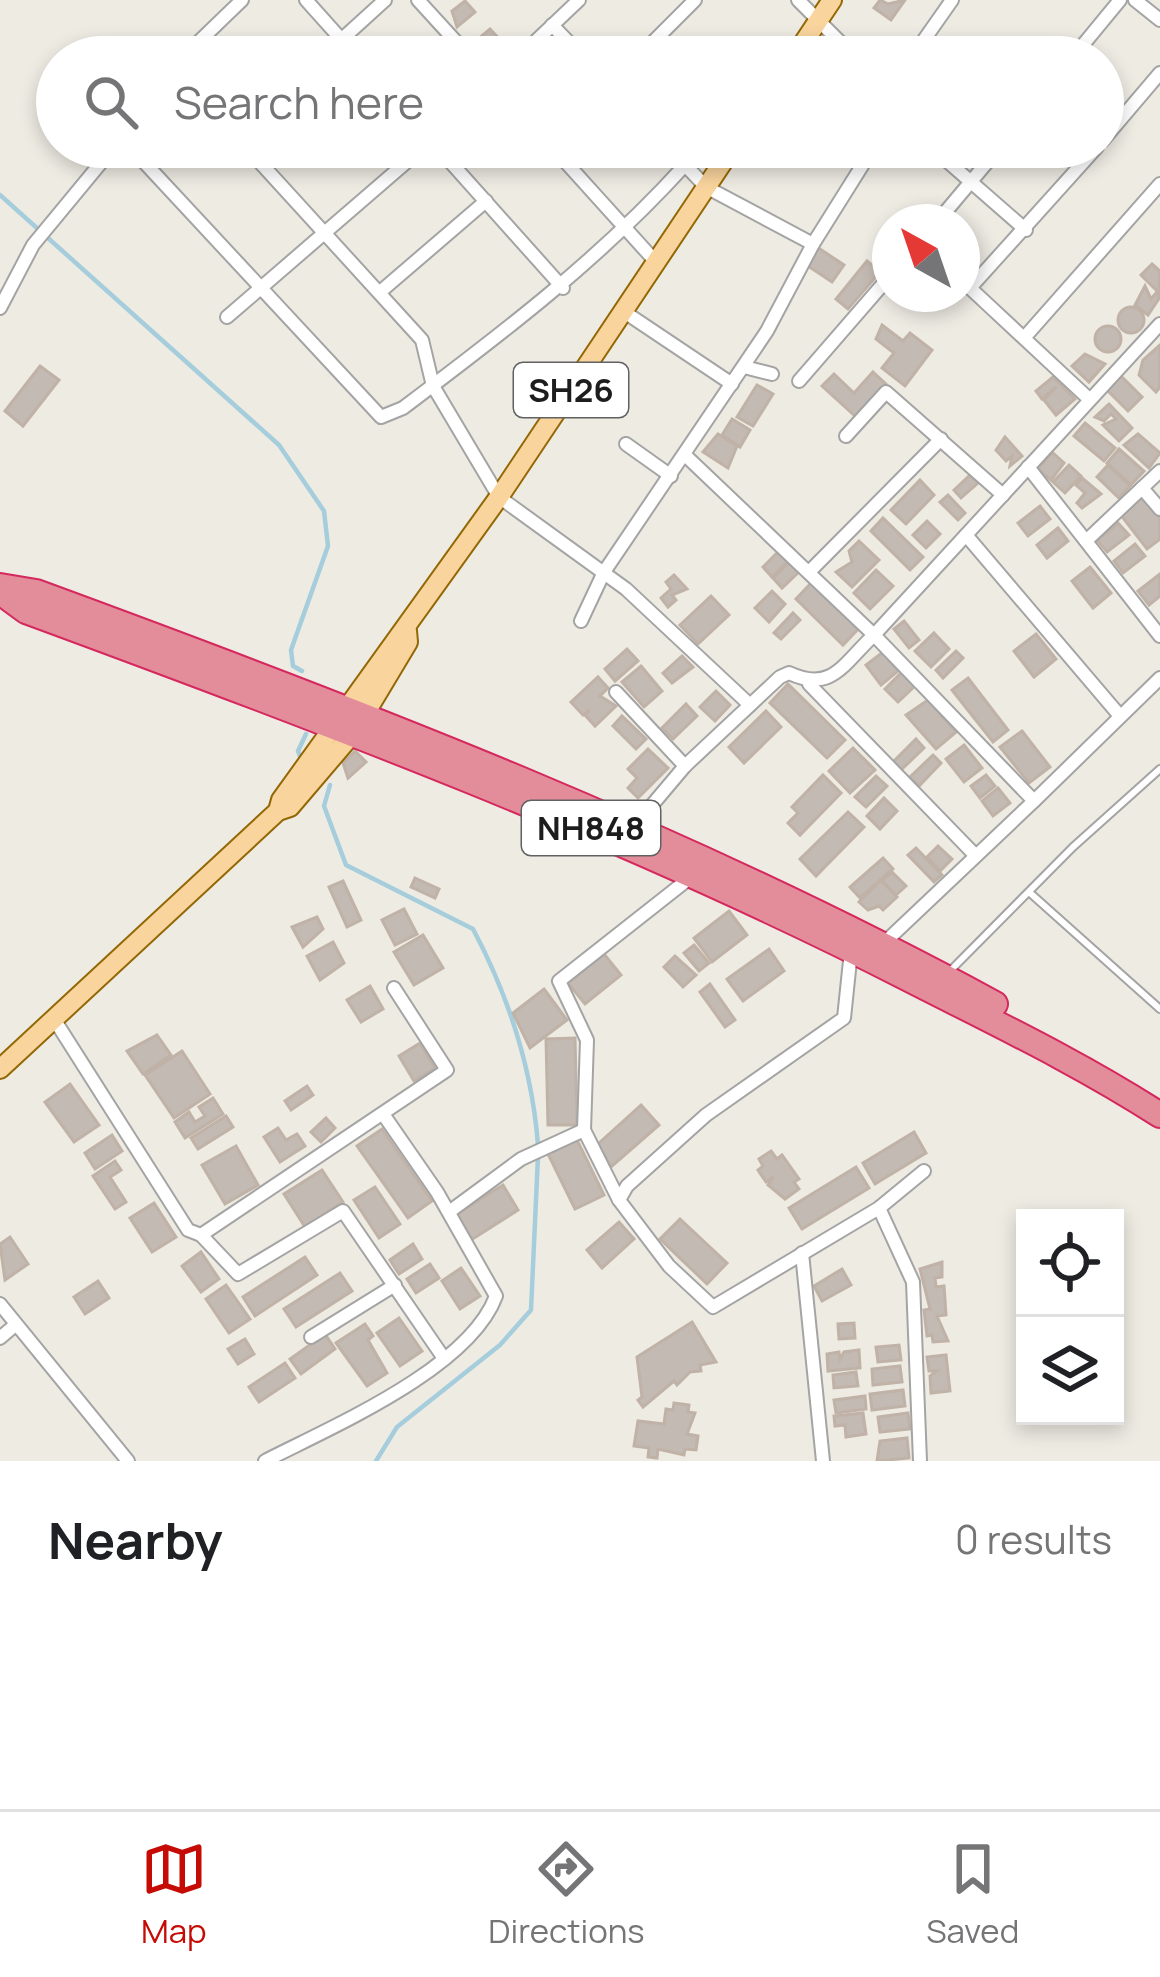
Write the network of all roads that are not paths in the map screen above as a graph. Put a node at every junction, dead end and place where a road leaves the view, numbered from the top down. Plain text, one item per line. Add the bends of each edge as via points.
1 (242, 0) edge
2 (306, 0) edge
3 (385, 0) edge
4 (418, 0) edge
5 (579, 0) edge
6 (695, 0) edge
7 (798, 0) edge
8 (832, 0) edge
9 (952, 0) edge
10 (1120, 0) edge
11 (1135, 0) edge
12 (1160, 20) edge
13 (818, 21) junction
14 (553, 25) junction
15 (205, 36) edge
16 (338, 36) edge
17 (345, 36) edge
18 (451, 36) edge
19 (541, 36) edge
20 (564, 36) edge
21 (659, 36) edge
22 (808, 36) edge
23 (833, 36) edge
24 (927, 36) edge
25 (1090, 36) edge
26 (1160, 73) edge
27 (1124, 116) edge
28 (96, 168) edge
29 (149, 168) edge
30 (266, 168) edge
31 (400, 168) edge
32 (456, 168) edge
33 (571, 168) edge
34 (682, 168) edge
35 (688, 168) edge
36 (719, 168) edge
37 (861, 168) edge
38 (952, 168) edge
39 (983, 168) edge
40 (1079, 168) edge
41 (1160, 184) edge
42 (969, 185) junction
43 (706, 187) junction
44 (486, 202) junction
45 (953, 204) edge
46 (627, 230) junction
47 (1026, 230) junction
48 (326, 234) junction
49 (813, 244) junction
50 (656, 261) junction
51 (562, 288) junction
52 (261, 289) junction
53 (380, 292) junction
54 (872, 297) edge
55 (0, 308) edge
56 (623, 311) junction
57 (227, 317) dead end
58 (1160, 324) edge
59 (1024, 338) junction
60 (744, 367) junction
61 (772, 374) dead end
62 (800, 381) dead end
63 (732, 384) junction
64 (433, 386) junction
65 (1088, 398) junction
66 (847, 436) dead end
67 (941, 439) junction
68 (626, 444) dead end
69 (686, 456) junction
70 (1028, 467) junction
71 (1160, 471) edge
72 (671, 476) junction
73 (1142, 488) junction
74 (1003, 495) junction
75 (499, 497) junction
76 (1160, 509) edge
77 (966, 535) junction
78 (1086, 541) junction
79 (604, 572) junction
80 (808, 572) junction
81 (0, 589) edge
82 (581, 621) dead end
83 (874, 635) junction
84 (1160, 636) edge
85 (1160, 678) edge
86 (809, 684) junction
87 (616, 692) dead end
88 (750, 705) junction
89 (1120, 716) junction
90 (352, 720) junction
91 (685, 766) junction
92 (1160, 769) edge
93 (1034, 801) junction
94 (629, 834) junction
95 (975, 855) junction
96 (694, 874) junction
97 (1028, 892) junction
98 (880, 946) junction
99 (851, 950) junction
100 (940, 985) junction
101 (394, 988) dead end
102 (1160, 1010) edge
103 (54, 1019) junction
104 (0, 1069) edge
105 (1160, 1095) edge
106 (383, 1114) junction
107 (1160, 1115) edge
108 (584, 1130) junction
109 (924, 1171) dead end
110 (619, 1200) junction
111 (879, 1208) junction
112 (449, 1212) junction
113 (201, 1235) junction
114 (802, 1253) junction
115 (394, 1285) junction
116 (0, 1304) edge
117 (14, 1326) junction
118 (311, 1336) dead end
119 (0, 1338) edge
120 (443, 1357) junction
121 (128, 1461) edge
122 (266, 1461) edge
123 (823, 1461) edge
124 (920, 1461) edge

1 - 15 street
2 - 16 street
3 - 17 street
4 - 18 street
5 - 14 street
6 - 21 street
7 - 13 street
8 - 13 main road
9 - 24 street
10 - 25 street
11 - 12 street
13 - 22 main road
13 - 23 street
14 - 19 street
14 - 20 street
26 - 27 street
28 - 55 street via 38,239
29 - 52 street
30 - 48 street
31 - 48 street
32 - 44 street
33 - 46 street
34 - 46 street
35 - 43 street
36 - 43 main road, SH26
37 - 49 street
38 - 42 street
39 - 42 street
40 - 47 street
41 - 59 street
42 - 45 street
42 - 47 street
43 - 49 street
43 - 50 main road, SH26
44 - 51 street
44 - 53 street
46 - 50 street
46 - 51 street
47 - 59 street via 970,288
48 - 52 street
48 - 53 street
49 - 60 street
50 - 56 main road, SH26
51 - 64 street
52 - 57 street
52 - 64 street via 376,414 388,416
53 - 64 street via 422,340
54 - 62 street
56 - 63 street
56 - 75 main road, SH26
58 - 65 street
59 - 65 street
60 - 61 street
60 - 63 street
63 - 69 street
64 - 75 street
65 - 70 street
66 - 67 street via 886,392
67 - 74 street
67 - 80 street
68 - 72 street
69 - 72 street
69 - 80 street
70 - 74 street
70 - 78 street
71 - 73 street
72 - 79 street
73 - 76 street
73 - 78 street
74 - 77 street
75 - 79 street
75 - 90 main road, SH26 via 395,638
77 - 83 street
77 - 89 street
78 - 84 street
79 - 82 street
79 - 88 street
80 - 83 street
81 - 90 highway, NH848 via 26,611
83 - 86 street via 825,682
83 - 93 street
85 - 89 street
86 - 88 street via 785,673
86 - 95 street
87 - 91 street
88 - 91 street
89 - 93 street
90 - 94 highway, NH848
90 - 103 main road, SH26 via 290,807
91 - 94 street
92 - 97 lane
93 - 95 street
94 - 96 highway, NH848
94 - 98 highway, NH848
95 - 98 street
96 - 99 highway, NH848
96 - 108 street via 559,981 587,1040
97 - 100 lane
97 - 102 lane
98 - 100 highway, NH848
99 - 100 highway, NH848
99 - 110 street via 844,1018 706,1115
100 - 105 highway, NH848
100 - 107 highway, NH848
101 - 106 street via 447,1070
103 - 104 main road, SH26
103 - 113 street via 188,1230
106 - 112 street
106 - 113 street
108 - 110 street
108 - 112 street
109 - 111 street
110 - 114 street via 713,1307
111 - 114 street
111 - 124 street via 913,1282
112 - 120 street via 496,1296
113 - 115 street via 238,1274 343,1211
114 - 123 street
115 - 118 street
115 - 120 street
116 - 117 street
117 - 119 street
117 - 121 street
120 - 122 street via 372,1406

